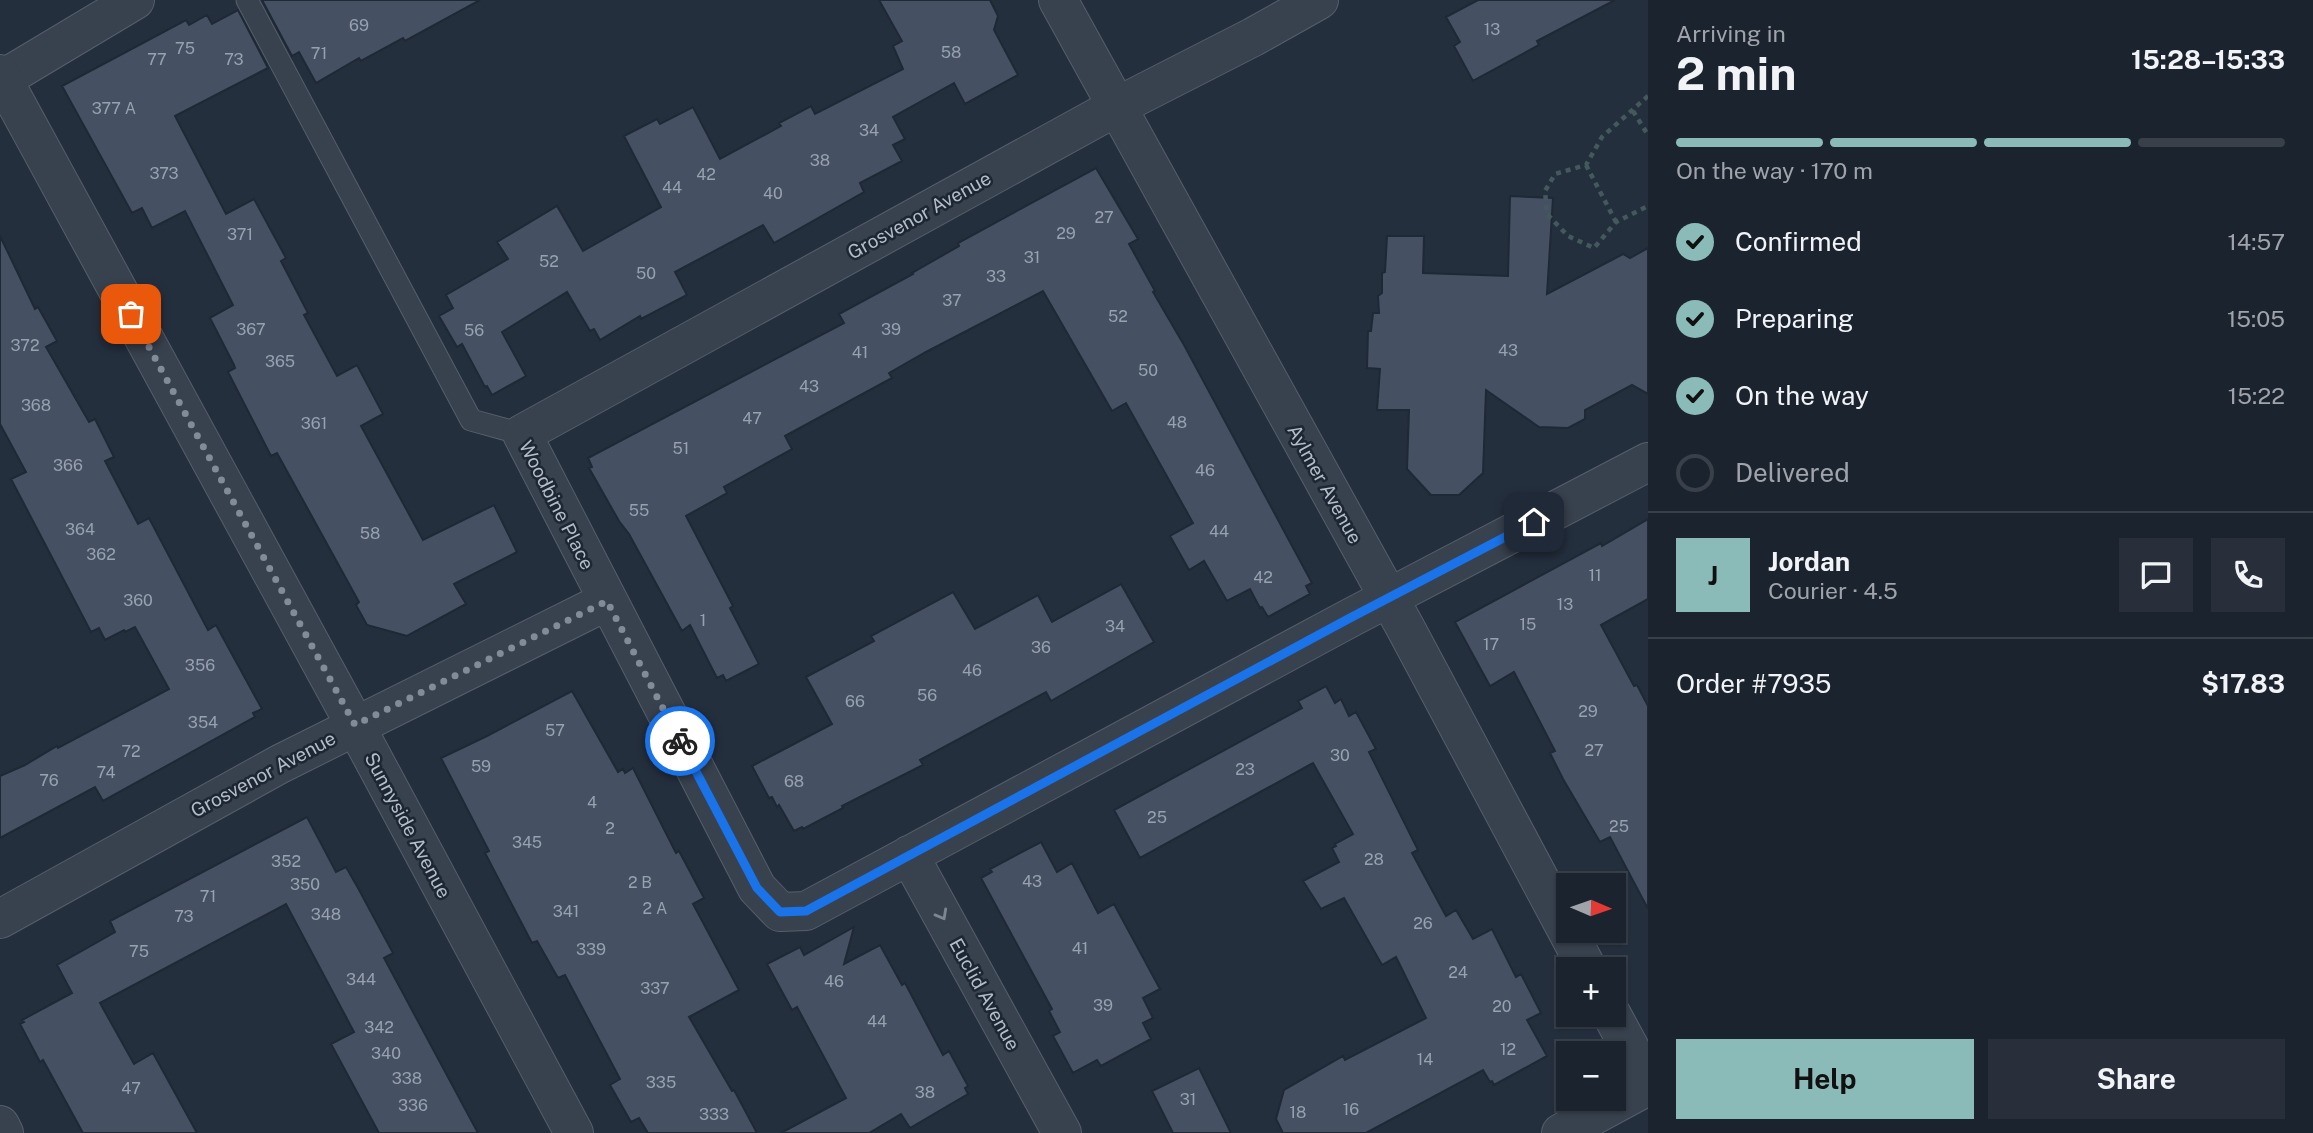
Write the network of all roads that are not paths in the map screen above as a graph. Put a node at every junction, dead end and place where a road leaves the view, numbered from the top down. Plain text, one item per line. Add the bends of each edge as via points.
1 (135, 0) edge
2 (247, 0) edge
3 (1058, 0) edge
4 (1319, 0) edge
5 (1, 76) edge
6 (1116, 107) junction
7 (522, 434) junction
8 (1648, 462) edge
9 (1388, 598) junction
10 (607, 601) junction
11 (355, 725) junction
12 (909, 855) junction
13 (0, 919) edge
14 (1581, 957) edge
15 (1618, 1027) edge
16 (1648, 1084) edge
17 (0, 1125) edge
18 (4, 1133) edge
19 (574, 1133) edge
20 (1062, 1133) edge
21 (1561, 1133) edge

1 - 5 street
2 - 7 lane, Woodbine Place via 471,420
3 - 6 street, Aylmer Avenue
4 - 6 street, Grosvenor Avenue
5 - 11 street, Sunnyside Avenue
6 - 7 street, Grosvenor Avenue
6 - 9 street, Aylmer Avenue
7 - 10 street, Woodbine Place
8 - 9 street, Woodbine Place
9 - 12 street, Woodbine Place
9 - 14 street, Aylmer Avenue
10 - 11 street, Grosvenor Avenue
10 - 12 street, Woodbine Place via 757,888 780,912 806,911
11 - 13 street, Grosvenor Avenue
11 - 19 street, Sunnyside Avenue
12 -> 20 street, Euclid Avenue
15 - 16 street
16 - 21 street
17 - 18 street

